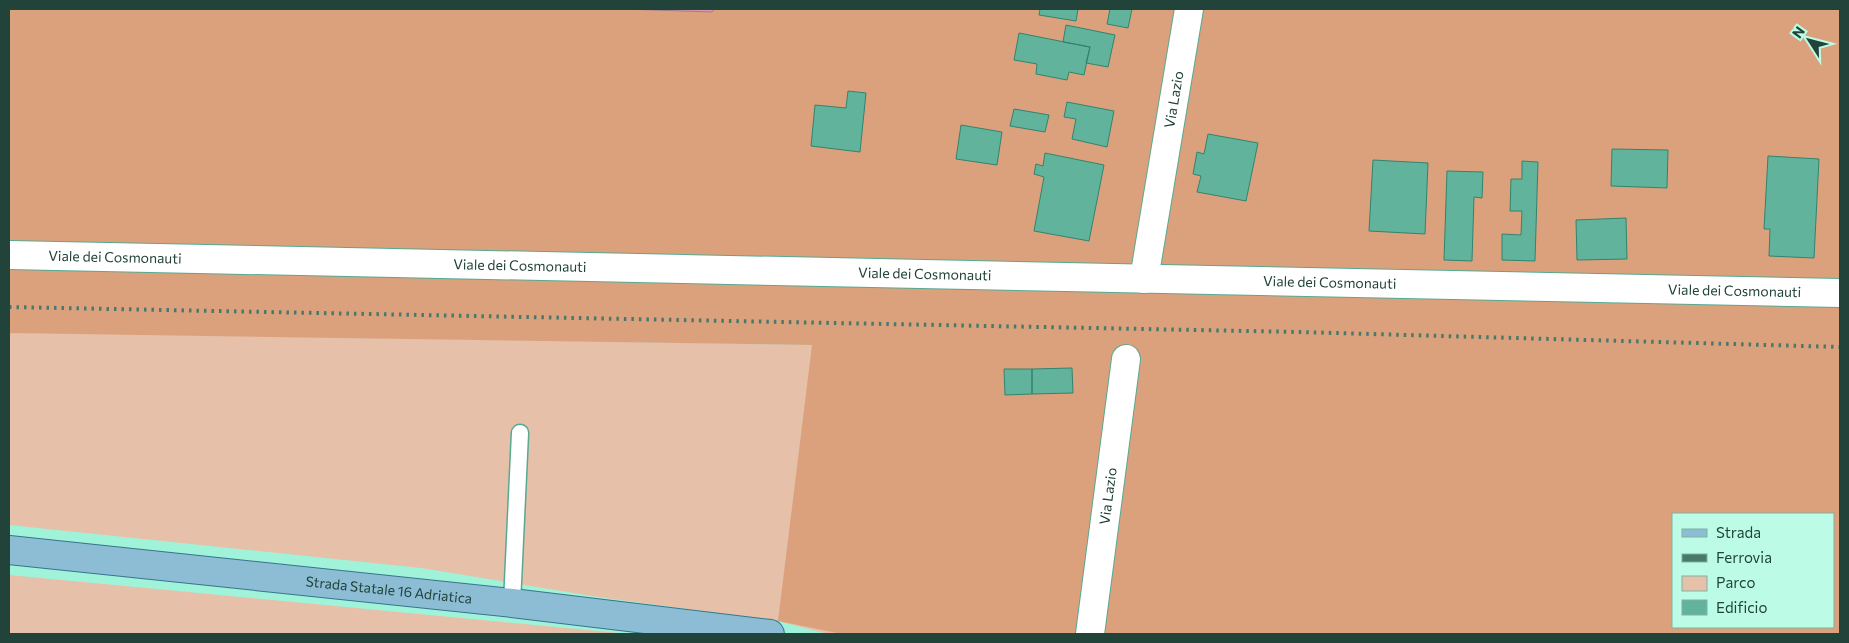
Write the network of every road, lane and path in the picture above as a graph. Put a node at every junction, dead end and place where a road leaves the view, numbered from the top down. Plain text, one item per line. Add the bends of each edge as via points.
1 (1189, 9) edge
2 (9, 255) edge
3 (1144, 279) junction
4 (1840, 293) edge
5 (1126, 359) dead end
6 (520, 433) dead end
7 (9, 550) edge
8 (512, 603) junction
9 (770, 634) edge
10 (1090, 634) edge

1 - 3 street, Via Lazio
2 - 3 street, Viale dei Cosmonauti
3 - 4 street, Viale dei Cosmonauti
5 - 10 street, Via Lazio
6 - 8 lane
7 - 8 main road, Strada Statale 16 Adriatica
8 - 9 main road, Strada Statale 16 Adriatica

